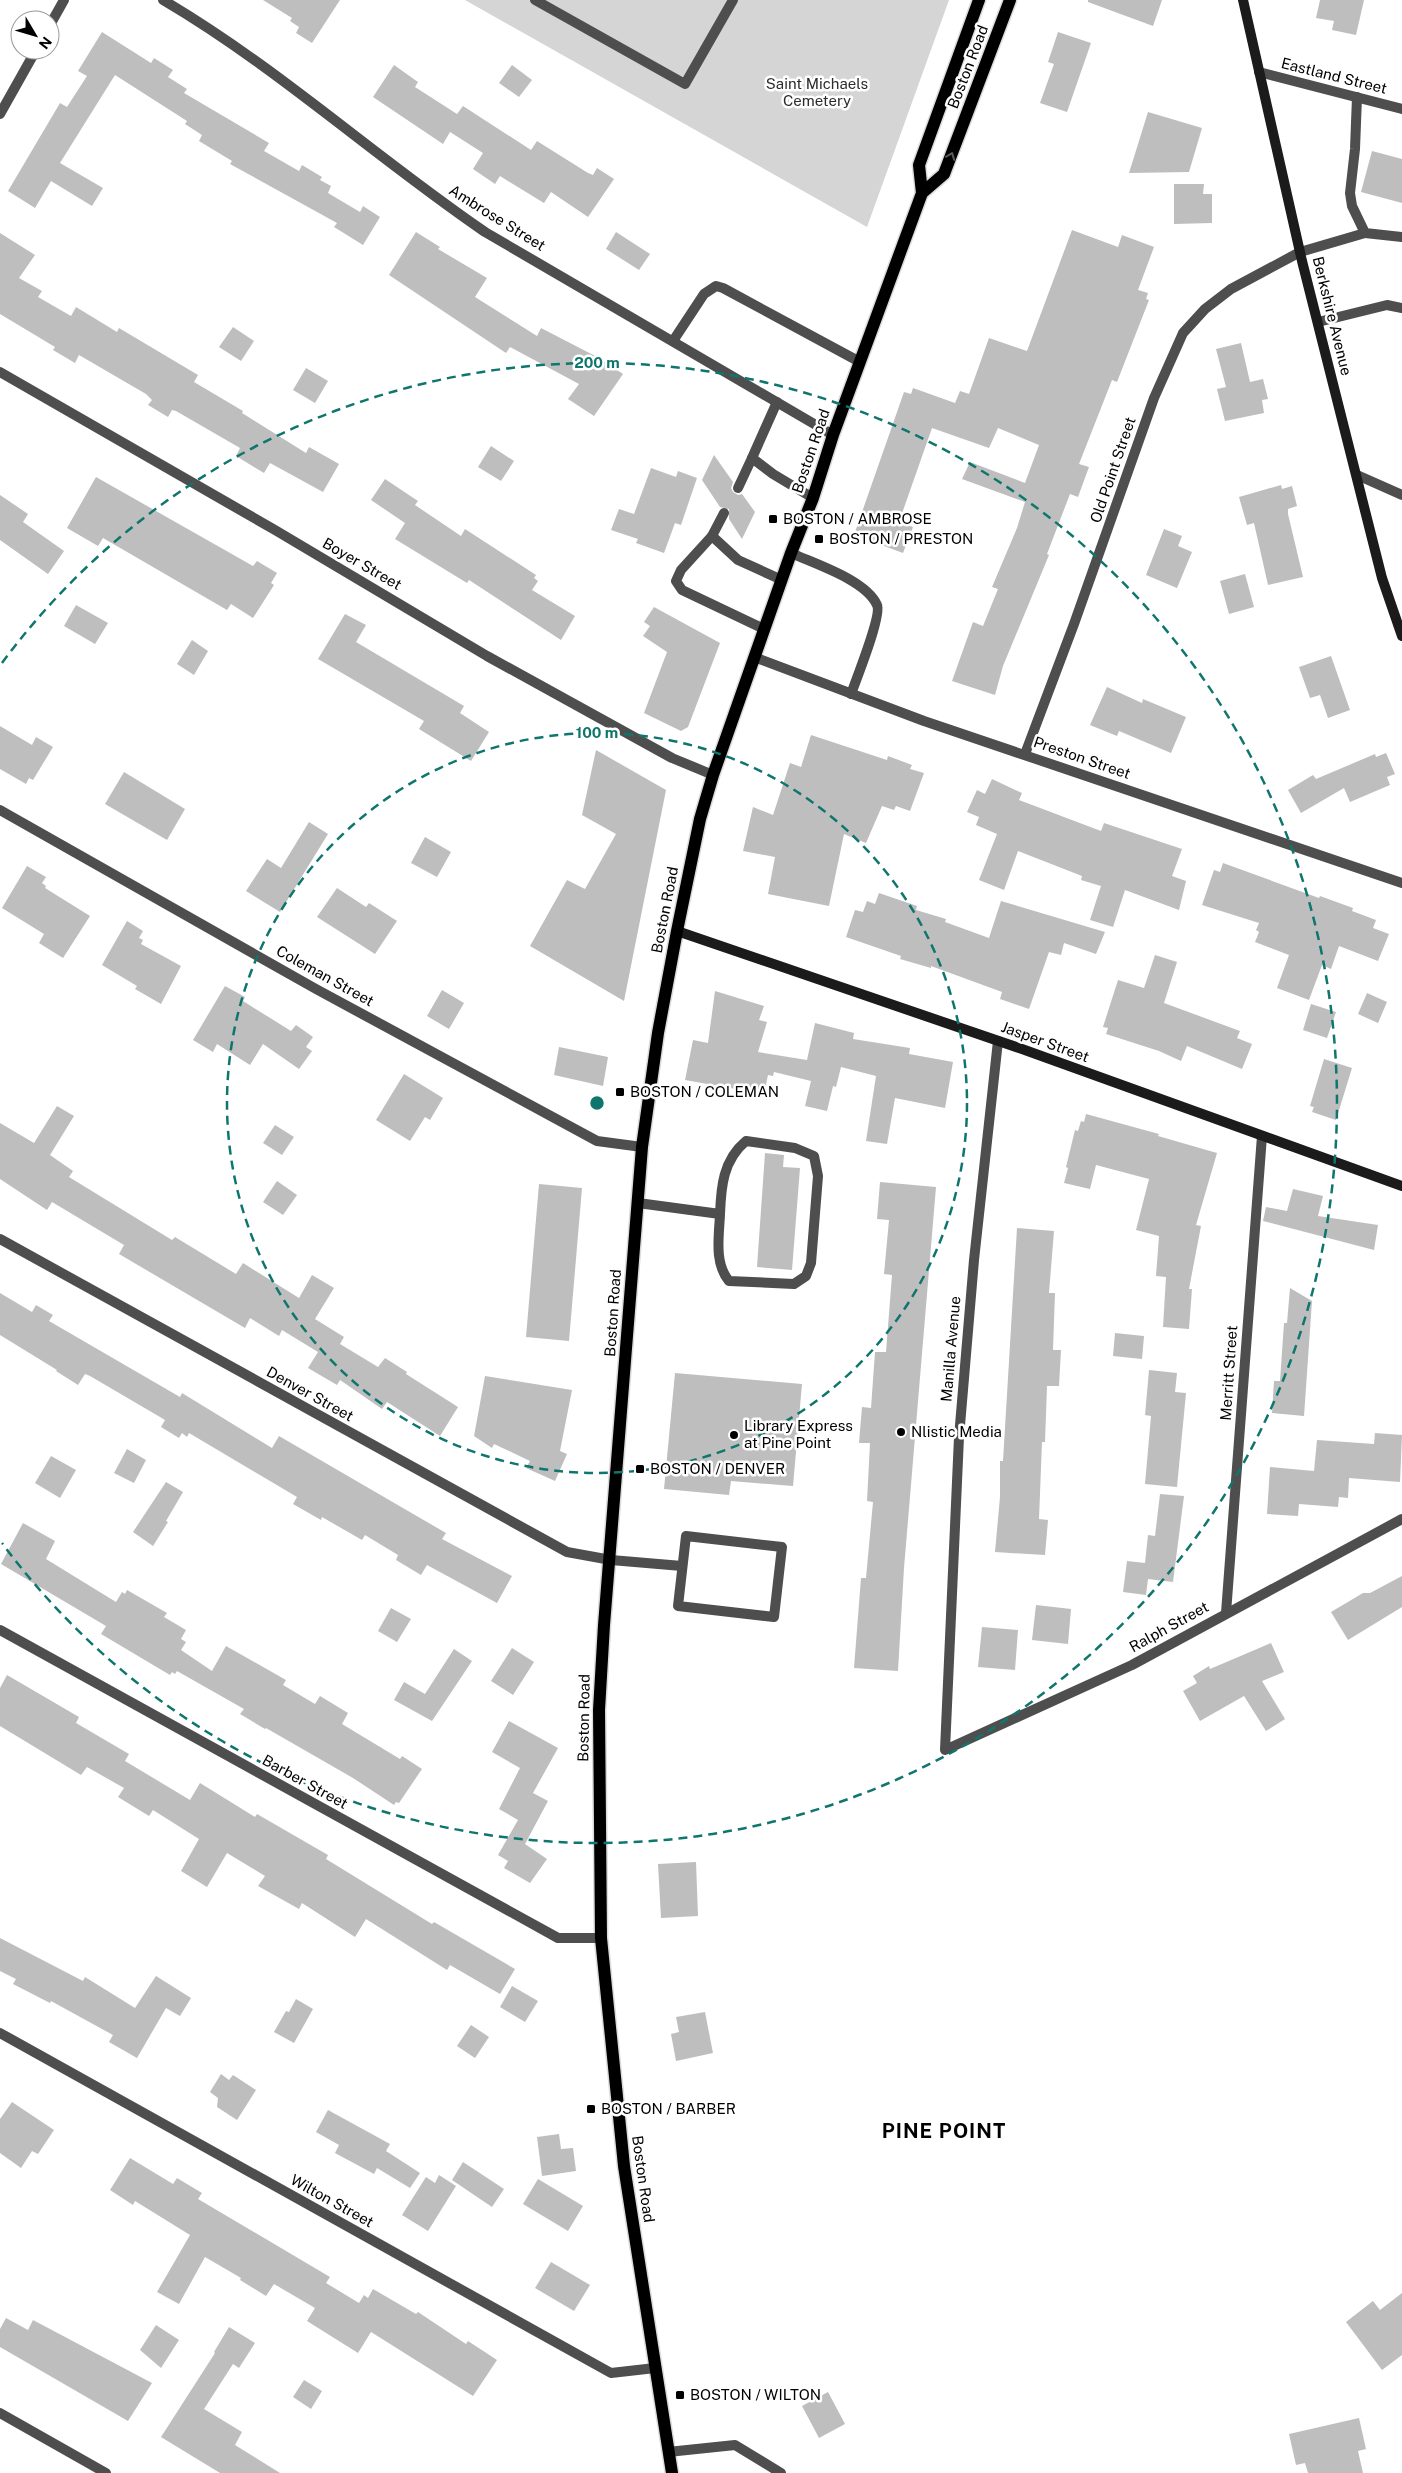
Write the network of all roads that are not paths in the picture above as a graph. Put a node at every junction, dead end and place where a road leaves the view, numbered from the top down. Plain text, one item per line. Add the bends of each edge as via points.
1 (163, 0) edge
2 (535, 0) edge
3 (733, 0) edge
4 (979, 0) edge
5 (1010, 0) edge
6 (1244, 0) edge
7 (30, 60) edge
8 (1259, 72) junction
9 (1357, 97) junction
10 (1402, 109) edge
11 (0, 114) edge
12 (922, 193) junction
13 (1366, 234) junction
14 (1402, 237) edge
15 (1300, 252) junction
16 (1402, 308) edge
17 (1318, 322) junction
18 (673, 341) junction
19 (860, 362) junction
20 (0, 372) edge
21 (777, 402) junction
22 (833, 435) junction
23 (752, 458) junction
24 (1357, 475) junction
25 (738, 488) dead end
26 (1402, 495) edge
27 (813, 498) junction
28 (724, 513) dead end
29 (712, 536) junction
30 (791, 553) junction
31 (782, 580) junction
32 (764, 629) junction
33 (1402, 636) edge
34 (754, 657) junction
35 (852, 694) junction
36 (1025, 754) junction
37 (713, 775) junction
38 (0, 810) edge
39 (1402, 883) edge
40 (676, 931) junction
41 (998, 1041) junction
42 (1262, 1136) junction
43 (642, 1147) junction
44 (1402, 1186) edge
45 (638, 1203) junction
46 (720, 1214) junction
47 (0, 1239) edge
48 (1402, 1520) edge
49 (610, 1560) junction
50 (682, 1566) junction
51 (1226, 1613) junction
52 (0, 1630) edge
53 (945, 1750) joint
54 (601, 1938) junction
55 (0, 2033) edge
56 (655, 2368) junction
57 (0, 2412) edge
58 (668, 2452) junction
59 (106, 2473) edge
60 (672, 2473) edge
61 (781, 2473) edge

1 - 18 street, Ambrose Street via 258,63 485,232
2 - 3 street via 685,84
4 - 12 main road, Boston Road via 919,165
12 -> 5 main road, Boston Road via 944,174
6 - 8 main road, Berkshire Avenue
7 - 11 street
8 - 9 street, Eastland Street
8 - 15 main road, Berkshire Avenue
9 - 10 street, Eastland Street
9 - 13 street via 1356,149 1350,193 1352,206
12 - 19 main road, Boston Road
13 - 14 street
13 - 15 street, Old Point Street
15 - 17 main road, Berkshire Avenue
15 - 36 street, Old Point Street via 1232,289 1205,309 1183,333 1154,398
16 - 17 street via 1387,305
17 - 24 main road, Berkshire Avenue
18 - 19 street via 704,294 716,286
18 - 21 street, Ambrose Street
19 - 22 main road, Boston Road
20 - 37 street, Boyer Street via 487,656 672,758
21 - 22 street, Ambrose Street
21 - 23 street
22 - 27 main road, Boston Road
23 - 25 street
23 - 27 street
24 - 26 street
24 - 33 main road, Berkshire Avenue via 1382,578
27 - 30 main road, Boston Road
28 - 29 street
29 - 31 street via 738,560
29 - 32 street via 681,570 676,581 682,590
30 - 31 main road, Boston Road
30 - 35 street via 842,576 877,604 872,633
31 - 32 main road, Boston Road
32 - 34 main road, Boston Road
34 - 35 street, Preston Street
34 - 37 main road, Boston Road
35 - 36 street, Preston Street
36 - 39 street, Preston Street
37 - 40 main road, Boston Road
38 - 43 street, Coleman Street via 316,989 597,1141
40 - 41 main road, Jasper Street
40 - 43 main road, Boston Road
41 - 42 main road, Jasper Street
41 - 53 street, Manilla Avenue via 959,1437
42 - 44 main road, Jasper Street
42 - 51 street, Merritt Street
43 - 45 main road, Boston Road
45 - 46 street
45 - 49 main road, Boston Road
46 - 46 street via 719,1259 722,1272 729,1281 794,1284 806,1276 811,1263 818,1176 814,1156 795,1148 746,1142 734,1154 722,1181
47 - 49 street, Denver Street via 568,1552
48 - 51 street, Ralph Street
49 - 50 street, Denver Street
49 - 54 main road, Boston Road via 599,1710
50 - 50 street via 686,1536 782,1547 774,1617 678,1606
51 - 53 street, Ralph Street via 1132,1665
52 - 54 street, Barber Street via 558,1938
54 - 56 main road, Boston Road via 624,2166
55 - 56 street, Wilton Street via 611,2374
56 - 58 main road, Boston Road
57 - 59 street
58 - 60 main road, Boston Road
58 - 61 street via 735,2445

